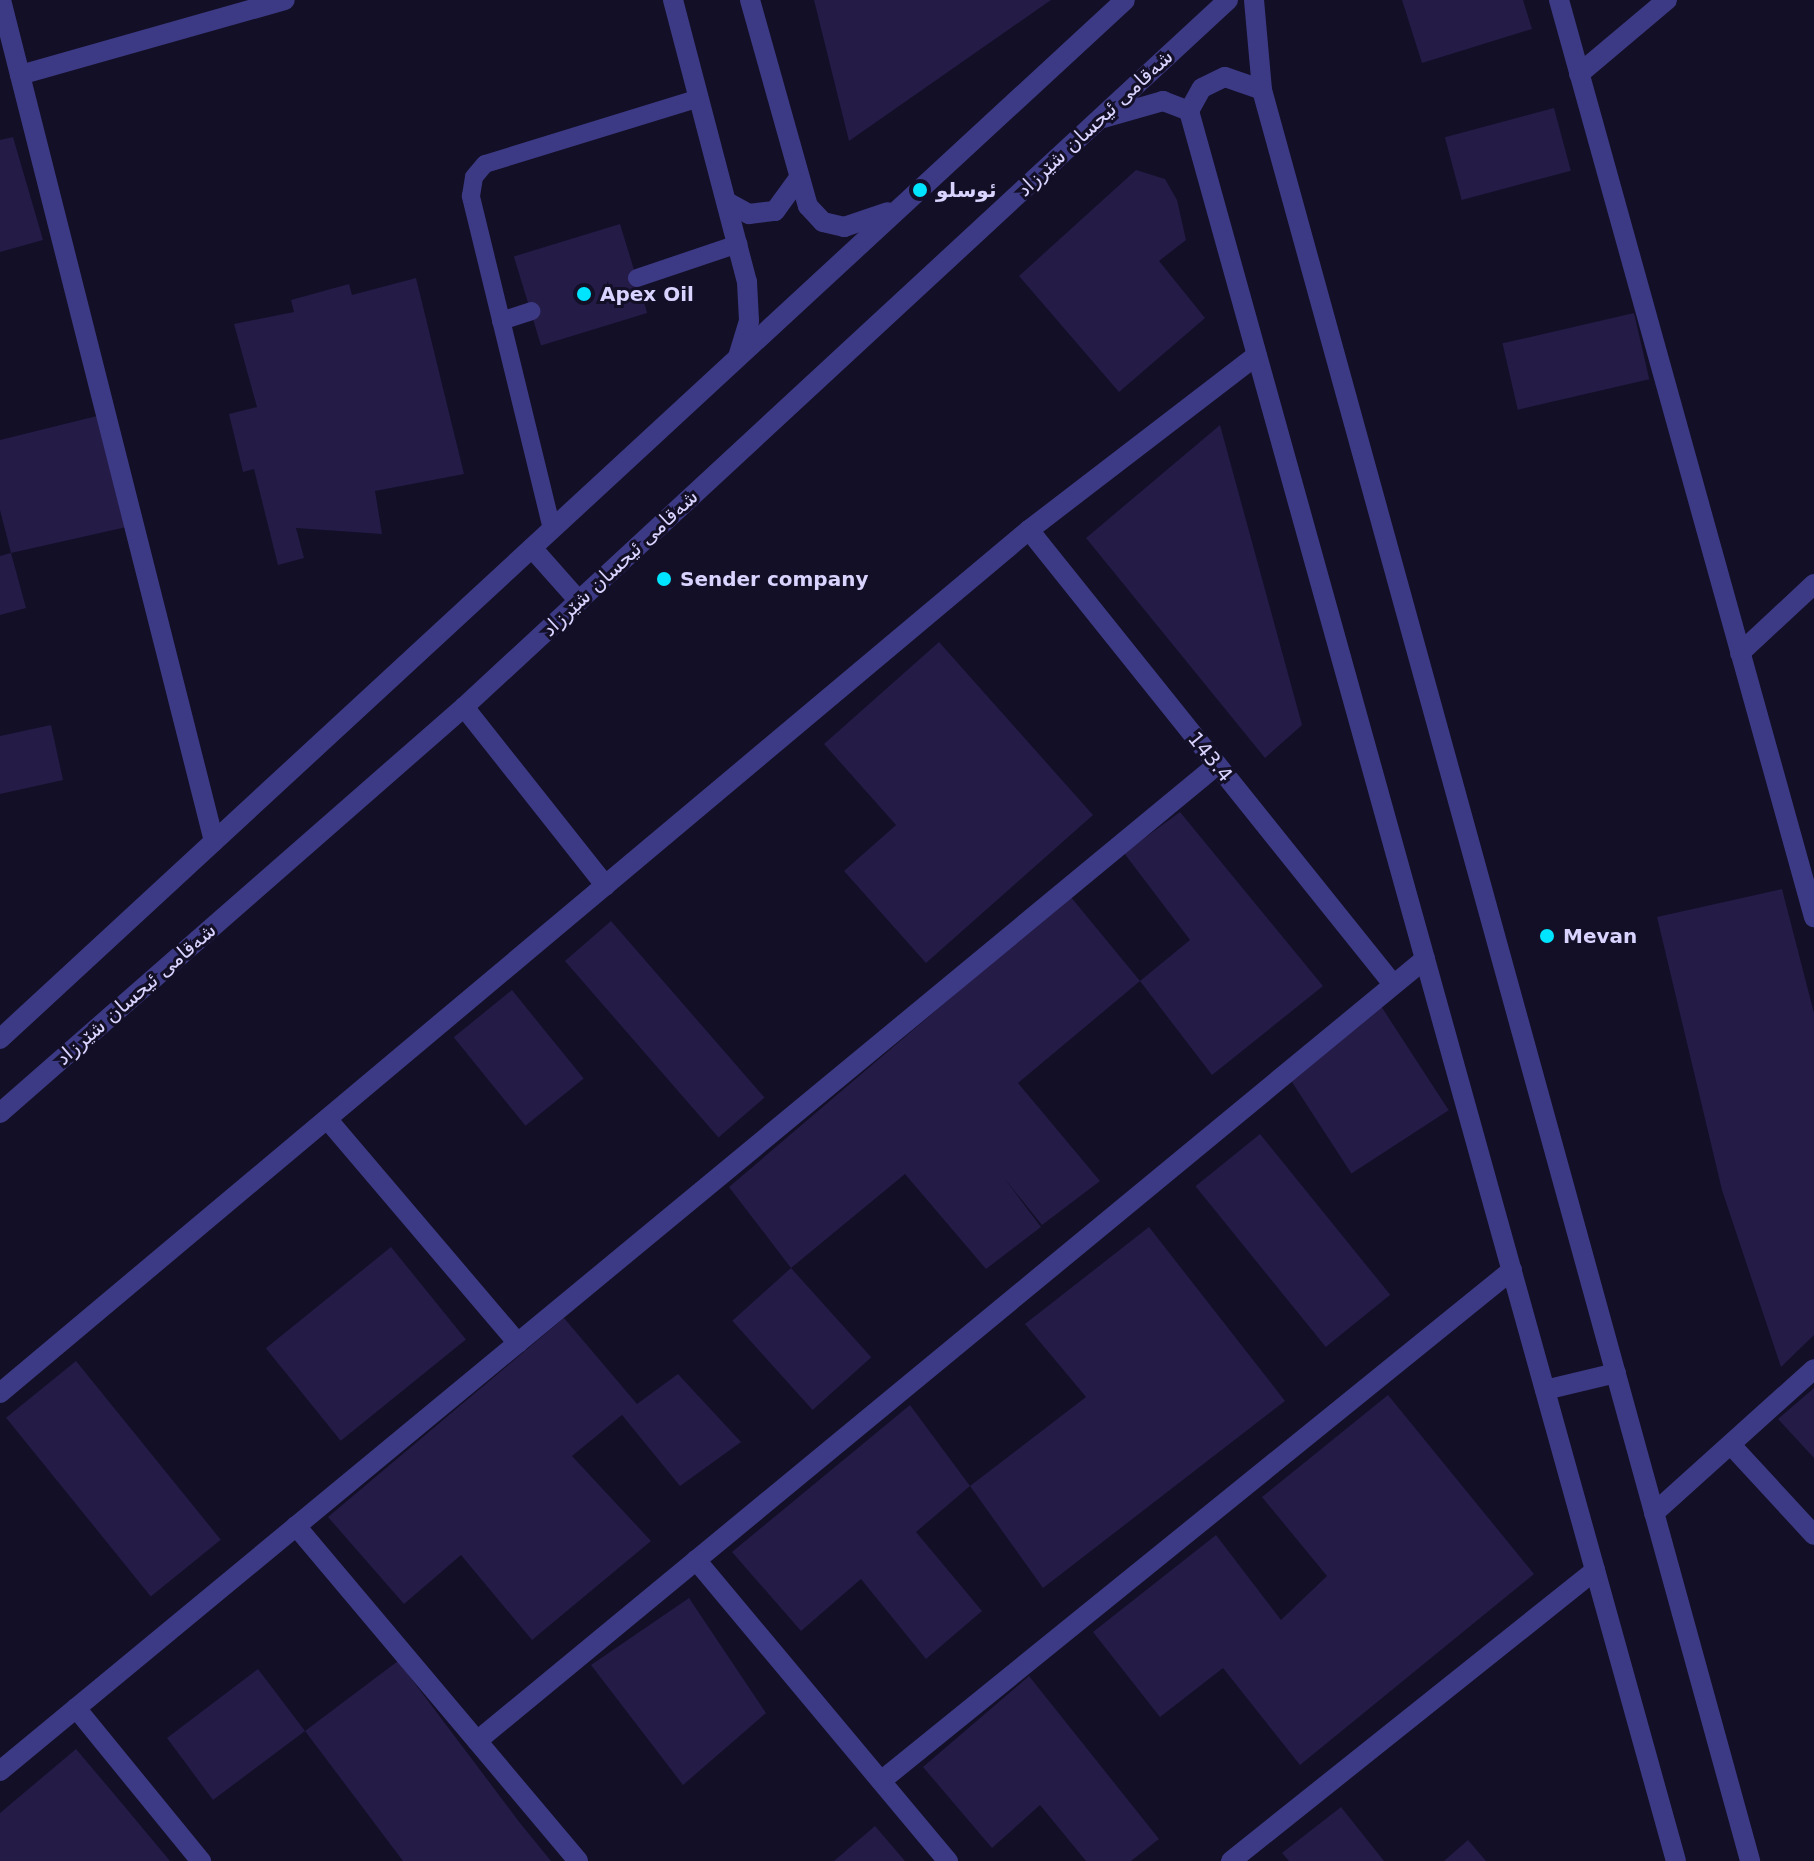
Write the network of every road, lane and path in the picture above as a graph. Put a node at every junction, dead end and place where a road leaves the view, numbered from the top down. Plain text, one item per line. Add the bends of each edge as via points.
1 (1, 0) edge
2 (285, 0) edge
3 (673, 0) edge
4 (750, 0) edge
5 (1125, 0) edge
6 (1228, 0) edge
7 (1254, 0) edge
8 (1559, 0) edge
9 (1667, 0) edge
10 (1579, 74) junction
11 (20, 75) junction
12 (1262, 90) junction
13 (699, 98) junction
14 (1189, 111) junction
15 (1100, 119) junction
16 (798, 179) junction
17 (727, 202) junction
18 (903, 206) junction
19 (738, 244) junction
20 (637, 278) dead end
21 (531, 311) dead end
22 (501, 321) junction
23 (1257, 355) junction
24 (736, 359) junction
25 (552, 529) junction
26 (1029, 530) junction
27 (532, 548) junction
28 (1814, 584) edge
29 (579, 601) junction
30 (1740, 653) junction
31 (464, 707) junction
32 (1217, 765) junction
33 (214, 841) junction
34 (606, 886) junction
35 (1814, 917) edge
36 (1425, 959) junction
37 (1392, 983) junction
38 (0, 1039) edge
39 (0, 1113) edge
40 (328, 1120) junction
41 (1512, 1270) junction
42 (518, 1343) junction
43 (1814, 1369) edge
44 (1616, 1373) junction
45 (1545, 1390) junction
46 (0, 1393) edge
47 (1731, 1445) junction
48 (1654, 1513) junction
49 (296, 1526) junction
50 (1814, 1535) edge
51 (696, 1560) junction
52 (1595, 1570) junction
53 (76, 1708) junction
54 (477, 1741) junction
55 (0, 1771) edge
56 (881, 1781) junction
57 (201, 1861) edge
58 (578, 1861) edge
59 (948, 1861) edge
60 (1231, 1861) edge
61 (1676, 1861) edge
62 (1750, 1861) edge

1 - 11 street
2 - 11 street
3 - 13 street
4 - 16 street
5 - 18 street
6 - 15 street, شەقامی ئیحسان شێرزاد
7 - 12 street
8 - 10 street
9 - 10 street
10 - 30 street
11 - 33 street
12 - 14 street via 1225,77 1202,88
12 - 44 street
13 - 17 street
13 - 22 lane via 485,164 471,196
14 - 15 street via 1163,101
14 - 23 street
15 - 29 street, شەقامی ئیحسان شێرزاد
16 - 17 street via 775,211 749,214
16 - 18 street via 812,212 830,225 851,226
17 - 19 street
18 - 24 street
19 - 20 lane
19 - 24 street via 750,302
21 - 22 lane
22 - 25 lane
23 - 26 street
23 - 36 street
24 - 25 street
25 - 27 street
26 - 32 street, 143.4
26 - 34 street
27 - 29 street
27 - 33 street
28 - 30 street
29 - 31 street, شەقامی ئیحسان شێرزاد
30 - 35 street
31 - 34 street
31 - 39 street, شەقامی ئیحسان شێرزاد
32 - 37 street, 143.4
32 - 42 street
33 - 38 street
34 - 40 street
36 - 37 street
36 - 41 street
37 - 51 street
40 - 42 street
40 - 46 street
41 - 45 street
41 - 56 street
42 - 49 street
43 - 47 street
44 - 45 street
44 - 48 street
45 - 52 street
47 - 48 street
47 - 50 street
48 - 62 street
49 - 53 street
49 - 54 street
51 - 54 street
51 - 56 street
52 - 60 street
52 - 61 street
53 - 55 street
53 - 57 street
54 - 58 street
56 - 59 street

